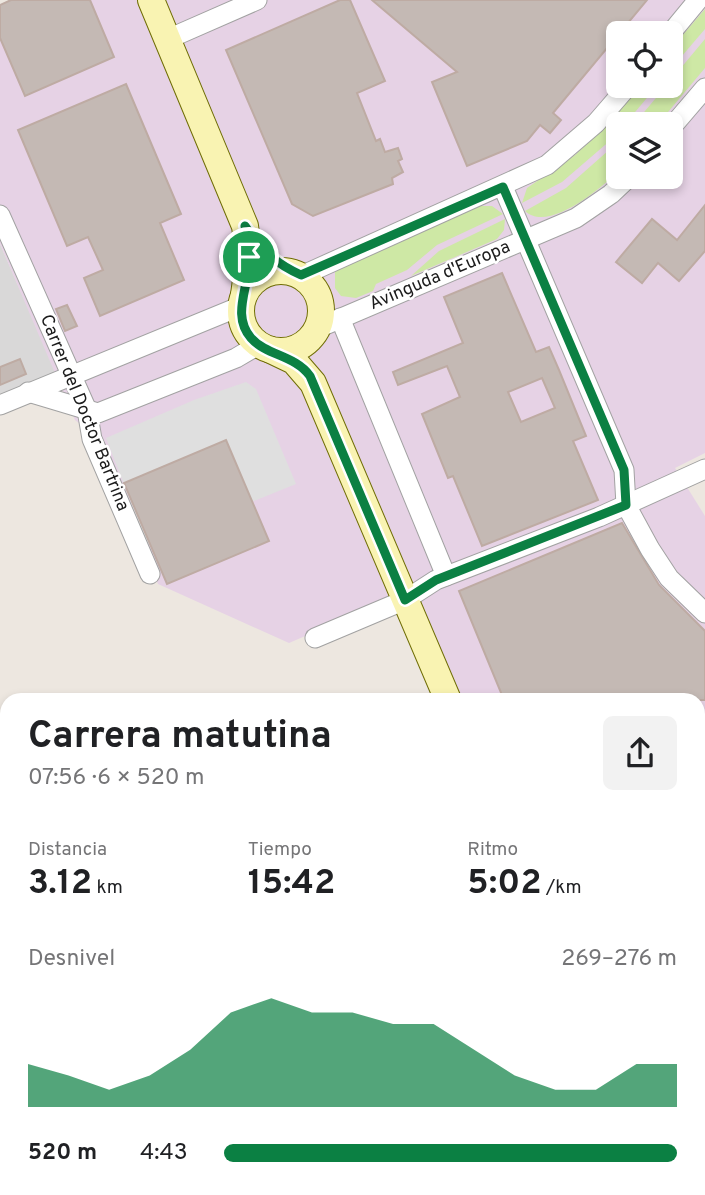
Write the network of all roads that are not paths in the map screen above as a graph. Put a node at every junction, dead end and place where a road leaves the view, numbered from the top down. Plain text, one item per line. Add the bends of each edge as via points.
1 (151, 0) edge
2 (257, 0) edge
3 (698, 0) edge
4 (681, 21) edge
5 (168, 39) junction
6 (705, 88) edge
7 (618, 98) edge
8 (683, 114) edge
9 (503, 187) junction
10 (615, 189) edge
11 (0, 215) edge
12 (245, 226) junction
13 (526, 239) junction
14 (295, 273) junction
15 (242, 301) junction
16 (324, 327) junction
17 (265, 348) junction
18 (69, 376) junction
19 (310, 376) junction
20 (28, 393) junction
21 (0, 405) edge
22 (87, 410) junction
23 (705, 469) edge
24 (626, 505) junction
25 (150, 574) dead end
26 (446, 576) junction
27 (405, 600) junction
28 (705, 613) edge
29 (315, 638) dead end
30 (445, 693) edge

1 - 5 main road
2 - 5 street
3 - 4 street
5 - 12 main road
6 - 8 street
7 - 9 street via 560,156
9 - 13 street
9 - 14 street
10 - 13 street, Avinguda d'Europa via 596,206
11 - 18 street, Carrer del Doctor Bartrina
12 - 14 main road via 259,246
12 - 15 main road via 249,257
13 - 16 street, Avinguda d'Europa
13 - 24 street via 624,470
14 - 15 main road via 267,273 249,286
14 - 16 main road via 316,289
15 - 17 main road via 246,332
15 - 18 street
16 - 17 main road via 298,348
16 - 19 main road
16 - 26 street
17 - 19 main road via 294,361
17 - 22 street via 98,413
18 - 20 street
18 - 22 street, Carrer del Doctor Bartrina
19 - 27 main road
20 - 21 street
20 - 22 street
22 - 25 street, Carrer del Doctor Bartrina via 92,439
23 - 24 street
24 - 26 street
24 - 28 street via 669,578
26 - 27 street
27 - 29 street
27 - 30 main road

